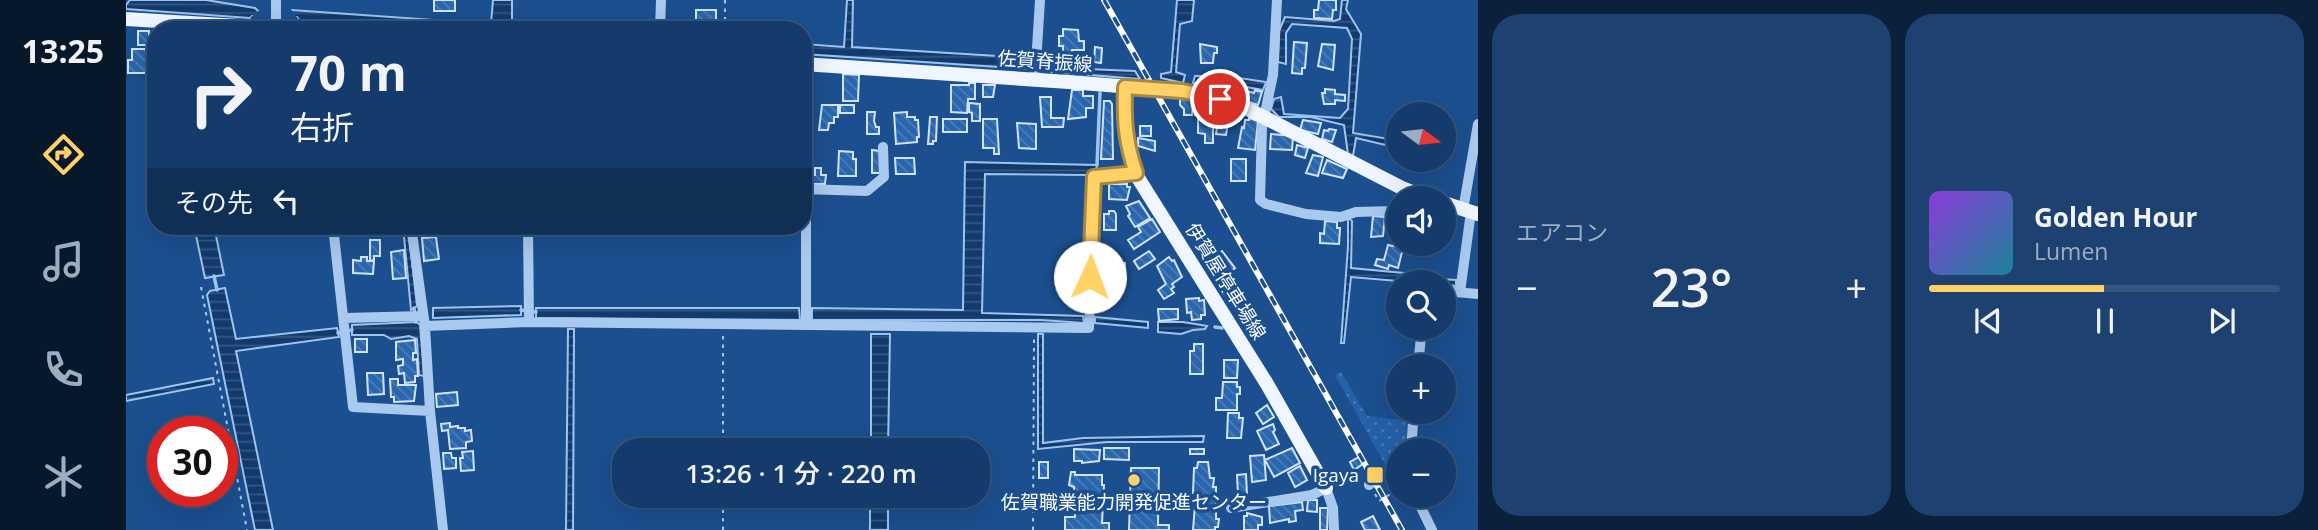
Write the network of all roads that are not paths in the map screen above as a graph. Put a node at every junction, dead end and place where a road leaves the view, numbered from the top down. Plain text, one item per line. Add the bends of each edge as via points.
1 (662, 0) edge
2 (1040, 0) edge
3 (1277, 0) edge
4 (272, 18) edge
5 (126, 19) edge
6 (661, 21) edge
7 (812, 65) edge
8 (1035, 80) junction
9 (1125, 87) junction
10 (1264, 117) junction
11 (1478, 124) edge
12 (883, 147) dead end
13 (1136, 173) junction
14 (1386, 187) edge
15 (812, 189) edge
16 (1386, 211) edge
17 (1471, 212) edge
18 (333, 235) edge
19 (412, 235) edge
20 (528, 235) edge
21 (805, 235) edge
22 (1461, 286) junction
23 (1456, 287) edge
24 (1478, 294) edge
25 (529, 315) junction
26 (424, 321) junction
27 (345, 322) junction
28 (806, 325) junction
29 (430, 411) junction
30 (1326, 488) junction
31 (1231, 508) dead end
32 (1421, 508) edge
33 (443, 530) edge
34 (1334, 530) edge
35 (1432, 530) edge

1 - 6 street
2 - 8 street
3 - 10 street via 1273,75
4 - 5 main road
7 - 8 main road, 佐賀脊振線
8 - 9 main road, 佐賀脊振線
9 - 10 main road, 佐賀脊振線 via 1182,91 1236,103
9 - 13 main road, 伊賀屋停車場線 via 1126,145
10 - 14 main road, 佐賀脊振線
10 - 16 street via 1260,200 1306,214 1341,217
11 - 17 street
12 - 15 street via 884,177 867,191
13 - 28 street via 1094,177 1088,328
13 - 30 main road, 伊賀屋停車場線 via 1268,384
17 - 22 street
18 - 27 street
19 - 26 street
20 - 25 street
21 - 28 street
22 - 23 street
22 - 24 street
25 - 26 street
25 - 28 street via 570,322
26 - 27 street via 411,316
26 - 29 street
27 - 29 street via 353,407
29 - 33 street
30 - 31 street via 1312,495
30 - 34 street
32 - 35 street

